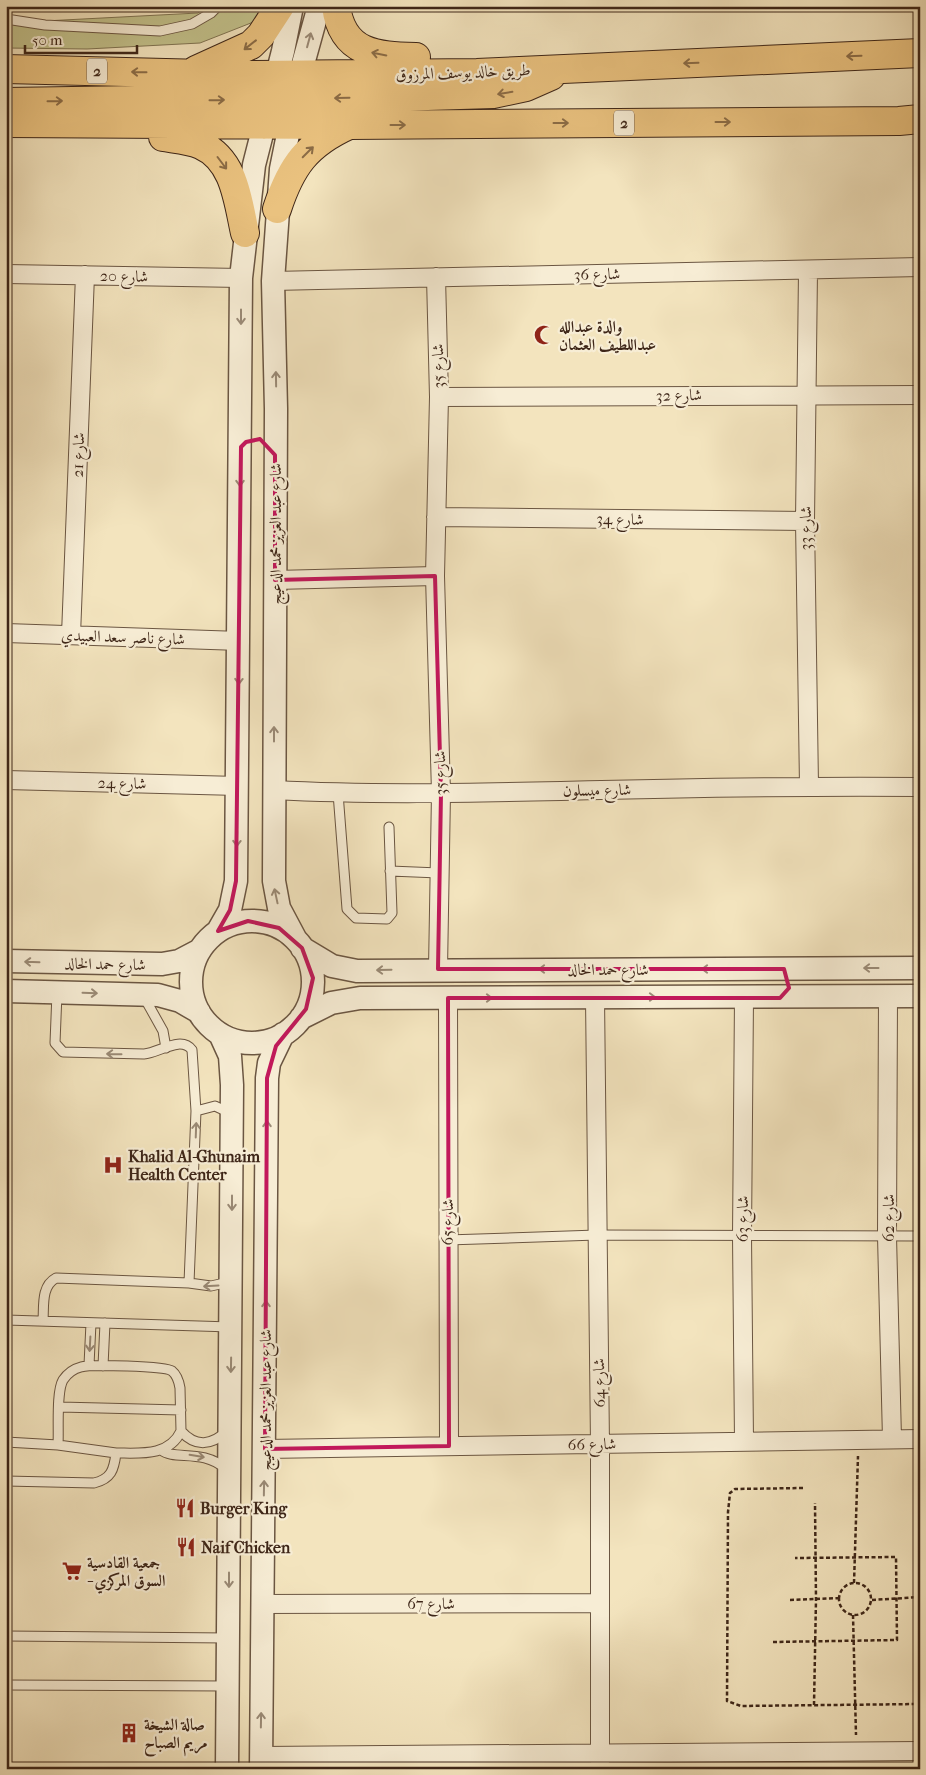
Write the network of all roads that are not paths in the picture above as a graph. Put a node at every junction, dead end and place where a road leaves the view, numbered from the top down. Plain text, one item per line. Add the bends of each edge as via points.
1 (218, 6) edge
2 (280, 6) edge
3 (292, 6) edge
4 (319, 6) edge
5 (336, 6) edge
6 (6, 19) edge
7 (911, 52) edge
8 (566, 68) junction
9 (6, 69) edge
10 (188, 73) junction
11 (477, 74) junction
12 (283, 99) junction
13 (6, 102) edge
14 (913, 122) edge
15 (6, 123) edge
16 (132, 124) junction
17 (350, 125) junction
18 (277, 209) junction
19 (245, 233) junction
20 (920, 267) edge
21 (808, 271) junction
22 (6, 274) edge
23 (85, 275) junction
24 (436, 277) junction
25 (242, 278) junction
26 (273, 282) junction
27 (806, 394) junction
28 (920, 395) edge
29 (439, 397) junction
30 (241, 407) junction
31 (276, 409) junction
32 (241, 448) junction
33 (275, 455) junction
34 (436, 517) junction
35 (804, 521) junction
36 (435, 576) junction
37 (275, 580) junction
38 (6, 633) edge
39 (71, 635) junction
40 (240, 640) junction
41 (6, 780) edge
42 (238, 786) junction
43 (808, 786) junction
44 (920, 787) edge
45 (274, 790) junction
46 (441, 793) junction
47 (338, 794) junction
48 (389, 827) dead end
49 (390, 871) junction
50 (439, 873) junction
51 (218, 931) junction
52 (299, 944) junction
53 (200, 950) junction
54 (6, 961) edge
55 (821, 968) junction
56 (920, 968) edge
57 (438, 969) junction
58 (784, 969) junction
59 (6, 991) edge
60 (57, 992) junction
61 (142, 994) junction
62 (888, 996) junction
63 (920, 996) edge
64 (595, 997) junction
65 (448, 998) junction
66 (744, 998) junction
67 (780, 998) junction
68 (823, 998) junction
69 (199, 1012) junction
70 (301, 1018) junction
71 (220, 1034) junction
72 (283, 1034) junction
73 (166, 1048) junction
74 (232, 1085) junction
75 (267, 1085) junction
76 (196, 1111) junction
77 (232, 1115) junction
78 (597, 1235) junction
79 (742, 1236) junction
80 (887, 1236) junction
81 (920, 1236) edge
82 (447, 1240) junction
83 (232, 1281) junction
84 (189, 1283) junction
85 (6, 1320) edge
86 (43, 1321) junction
87 (92, 1323) junction
88 (105, 1323) junction
89 (231, 1327) junction
90 (89, 1365) junction
91 (103, 1366) junction
92 (60, 1407) junction
93 (180, 1410) junction
94 (230, 1428) junction
95 (181, 1432) junction
96 (892, 1439) junction
97 (920, 1439) edge
98 (744, 1440) junction
99 (6, 1442) edge
100 (58, 1445) junction
101 (600, 1445) junction
102 (448, 1446) junction
103 (265, 1449) junction
104 (161, 1450) junction
105 (116, 1454) junction
106 (230, 1473) junction
107 (6, 1481) edge
108 (600, 1602) junction
109 (262, 1604) junction
110 (6, 1636) edge
111 (229, 1638) junction
112 (6, 1685) edge
113 (228, 1686) junction
114 (920, 1751) edge
115 (600, 1761) edge
116 (261, 1762) edge
117 (227, 1769) edge

1 - 6 lane via 192,24 160,31 45,25
2 -> 10 main road via 251,45
3 - 12 street
12 -> 4 street
11 -> 5 main road via 443,59 384,56 364,50 342,28
7 -> 8 main road, طريق خالد يوسف المرزوق / 2
8 - 11 main road, طريق خالد يوسف المرزوق / 2
8 -> 12 main road via 526,87 493,94
10 -> 9 main road, طريق خالد يوسف المرزوق / 2
10 - 12 main road, طريق خالد يوسف المرزوق / 2
11 - 12 main road, طريق خالد يوسف المرزوق / 2
13 -> 12 main road
12 - 16 main road, طريق خالد يوسف المرزوق / 2
12 - 17 main road, طريق خالد يوسف المرزوق / 2
12 - 18 street, شارع عبد العزيز محمد الدعيج
12 - 19 street via 250,188
17 -> 14 main road, طريق خالد يوسف المرزوق / 2
15 - 16 main road, طريق خالد يوسف المرزوق / 2
16 -> 19 main road via 148,134 201,145 217,156 232,180
18 -> 17 main road via 286,182 302,158 324,138
18 - 26 street, شارع عبد العزيز محمد الدعيج
19 - 25 street
20 - 21 street, شارع 36
21 - 24 street, شارع 36
21 - 27 street, شارع 33
22 - 23 street, شارع 20
23 - 25 street, شارع 20
23 - 39 street, شارع 21
24 - 26 street, شارع 36
24 - 29 street, شارع 35
25 -> 30 street
31 -> 26 street, شارع عبد العزيز محمد الدعيج
27 - 28 street, شارع 32
27 - 29 street, شارع 32
27 - 35 street, شارع 33
29 - 34 street, شارع 35
30 - 31 street via 258,419 265,418
30 - 32 street
31 - 33 street, شارع عبد العزيز محمد الدعيج
32 - 33 street via 246,442 260,439 267,442
32 -> 40 street
33 - 37 street, شارع عبد العزيز محمد الدعيج
34 - 35 street, شارع 34
34 - 36 street, شارع 35
35 - 43 street, شارع 33
36 - 37 street
36 - 46 street, شارع 35
45 -> 37 street, شارع عبد العزيز محمد الدعيج
38 - 39 street, شارع ناصر سعد العبيدي
39 - 40 street, شارع ناصر سعد العبيدي
40 -> 42 street
41 - 42 street, شارع 24
42 -> 51 street via 235,890 230,910
43 - 44 street, شارع ميسلون
43 - 46 street, شارع ميسلون
45 - 47 street, شارع ميسلون
52 -> 45 street, شارع عبد العزيز محمد الدعيج via 283,918 275,893
46 - 47 street, شارع ميسلون
46 - 50 street, شارع 35
47 - 49 lane via 348,909 356,918 387,919 391,916
48 - 49 lane
49 - 50 lane
50 - 57 street, شارع 35
51 - 52 street via 238,923 259,921 279,928
51 - 53 street
57 -> 52 street, شارع حمد الخالد via 340,969 324,963
52 - 70 street via 311,967 313,988
53 -> 54 street, شارع حمد الخالد via 179,961 162,964
53 - 69 street via 191,976 192,995
56 -> 55 street, شارع حمد الخالد
55 - 58 street, شارع حمد الخالد
55 - 68 street via 813,980 814,987
58 -> 57 street, شارع حمد الخالد
58 - 67 street via 790,981
59 - 60 street, شارع حمد الخالد
60 -> 61 street, شارع حمد الخالد
73 -> 60 lane via 144,1054 63,1052 55,1043
61 - 69 street, شارع حمد الخالد via 173,998
61 - 73 lane via 163,1031
62 - 63 street, شارع حمد الخالد
62 - 68 street, شارع حمد الخالد
62 - 80 street, شارع 62
65 -> 64 street, شارع حمد الخالد
64 -> 66 street, شارع حمد الخالد
64 - 78 street, شارع 64
65 - 70 street, شارع حمد الخالد via 347,999 323,1006
65 - 82 street, شارع 65
66 - 67 street, شارع حمد الخالد
66 - 79 street, شارع 63
67 - 68 street, شارع حمد الخالد
69 - 71 street
70 - 72 street
71 - 72 street via 251,1043 268,1041
71 - 74 street, شارع عبد العزيز محمد الدعيج via 230,1056
72 - 75 street, شارع عبد العزيز محمد الدعيج via 269,1063
73 - 76 lane via 180,1043 192,1050
74 - 75 street via 243,1077 257,1077
74 - 77 street, شارع عبد العزيز محمد الدعيج
103 -> 75 street, شارع عبد العزيز محمد الدعيج
76 - 77 lane via 215,1106
84 -> 76 lane
77 -> 83 street, شارع عبد العزيز محمد الدعيج
78 - 79 lane
78 - 82 lane
78 - 101 street, شارع 64
79 - 80 lane
79 - 98 street, شارع 63
80 - 81 lane
80 - 96 street, شارع 62
82 - 102 street, شارع 65
83 -> 84 lane via 211,1286
83 - 89 street, شارع عبد العزيز محمد الدعيج
84 - 86 lane via 56,1278 45,1291
85 - 86 lane
86 - 87 lane
87 - 88 lane
87 -> 90 lane
88 - 89 lane
88 - 91 lane
89 -> 94 street, شارع عبد العزيز محمد الدعيج
90 - 91 lane
90 - 92 lane via 78,1367 65,1377 60,1386
91 - 93 lane via 172,1371 179,1381
92 - 93 lane
92 - 100 lane
93 - 95 lane
94 - 95 lane via 210,1443 193,1442
94 - 106 street, شارع عبد العزيز محمد الدعيج
95 - 104 lane via 173,1443
96 - 97 street, شارع 66
96 - 98 street, شارع 66
98 - 101 street, شارع 66
99 - 100 lane
100 - 105 lane
101 - 102 street, شارع 66
101 - 108 street, شارع 64
102 - 103 street, شارع 66
109 -> 103 street, شارع عبد العزيز محمد الدعيج
104 - 105 lane
104 -> 106 lane via 166,1454 209,1458
105 - 107 lane via 111,1475 103,1481
106 -> 111 street, شارع عبد العزيز محمد الدعيج
108 - 109 street, شارع 67
108 - 115 street, شارع 64
116 -> 109 street, شارع عبد العزيز محمد الدعيج
110 - 111 lane
111 - 113 street, شارع عبد العزيز محمد الدعيج
112 - 113 lane
113 - 117 street, شارع عبد العزيز محمد الدعيج
114 - 115 street
115 - 116 street

